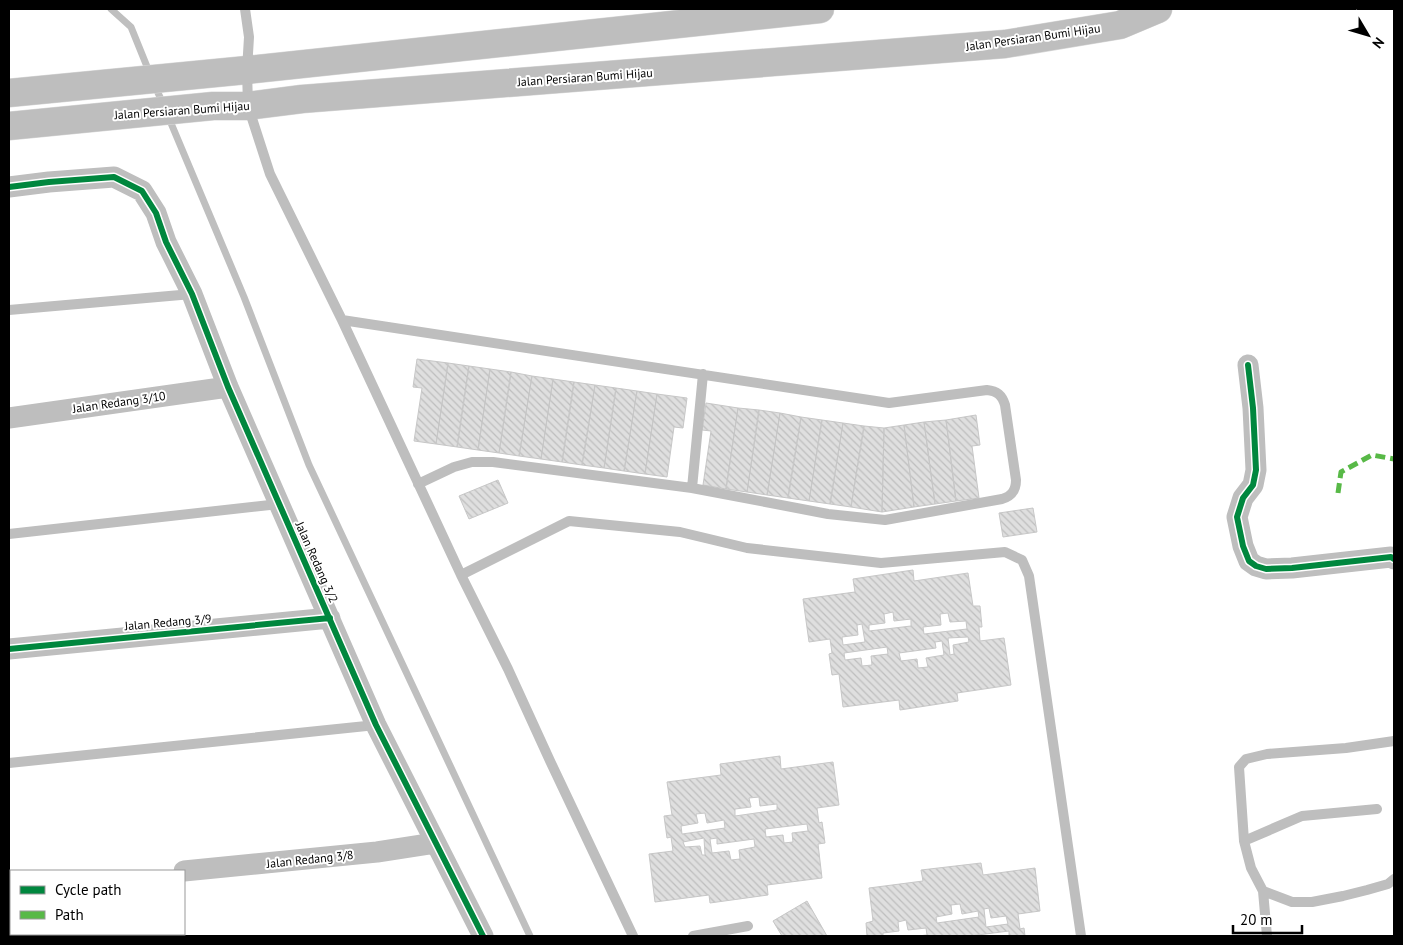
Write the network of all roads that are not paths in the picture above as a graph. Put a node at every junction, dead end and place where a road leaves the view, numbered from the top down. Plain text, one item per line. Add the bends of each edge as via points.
1 (245, 9) edge
2 (820, 9) edge
3 (1158, 9) edge
4 (247, 70) junction
5 (9, 94) edge
6 (248, 106) junction
7 (9, 126) edge
8 (9, 187) edge
9 (192, 294) junction
10 (9, 310) edge
11 (342, 320) junction
12 (1248, 365) dead end
13 (703, 374) junction
14 (228, 387) junction
15 (9, 418) edge
16 (418, 484) junction
17 (692, 488) junction
18 (279, 504) junction
19 (9, 534) edge
20 (1394, 558) edge
21 (461, 575) junction
22 (330, 618) junction
23 (9, 649) edge
24 (376, 725) junction
25 (1394, 741) edge
26 (9, 764) edge
27 (1377, 809) dead end
28 (1244, 841) junction
29 (435, 843) junction
30 (185, 871) edge
31 (1394, 879) edge
32 (1263, 891) junction
33 (748, 926) dead end
34 (483, 936) edge
35 (633, 936) edge
36 (694, 936) edge
37 (1081, 936) edge
38 (1267, 936) edge

1 - 4 lane via 249,37
2 - 4 main road
3 - 6 main road, Jalan Persiaran Bumi Hijau via 1120,25 1005,44 302,99
4 - 5 main road
4 - 6 lane
6 - 7 main road, Jalan Persiaran Bumi Hijau via 213,106
6 - 11 lane via 270,174
8 - 9 street, Jalan Redang 3/2 via 114,177 142,192 156,213 166,242
9 - 10 lane
9 - 14 street, Jalan Redang 3/2
11 - 13 lane
11 - 16 lane
12 - 20 street via 1256,470 1253,485 1242,498 1237,517 1249,561 1266,569
13 - 17 lane
13 - 17 lane via 889,402 993,391 1004,398 1016,486 1008,497 1002,499 885,520 828,514
14 - 15 street, Jalan Redang 3/10
14 - 18 street, Jalan Redang 3/2
16 - 17 lane via 454,467 472,462 493,462
16 - 21 lane
18 - 19 lane
18 - 22 street, Jalan Redang 3/2
21 - 35 lane
21 - 37 lane via 570,520 680,532 747,548 881,563 1005,552 1022,560 1029,576
22 - 23 street, Jalan Redang 3/9
22 - 24 street, Jalan Redang 3/2
24 - 26 lane
24 - 29 street, Jalan Redang 3/2
25 - 28 lane via 1246,759 1239,767
27 - 28 lane via 1302,816
28 - 32 lane via 1250,868
29 - 30 street, Jalan Redang 3/8 via 377,852
29 - 34 street, Jalan Redang 3/2
31 - 32 lane via 1367,890 1312,902 1292,902
32 - 38 lane
33 - 36 lane

